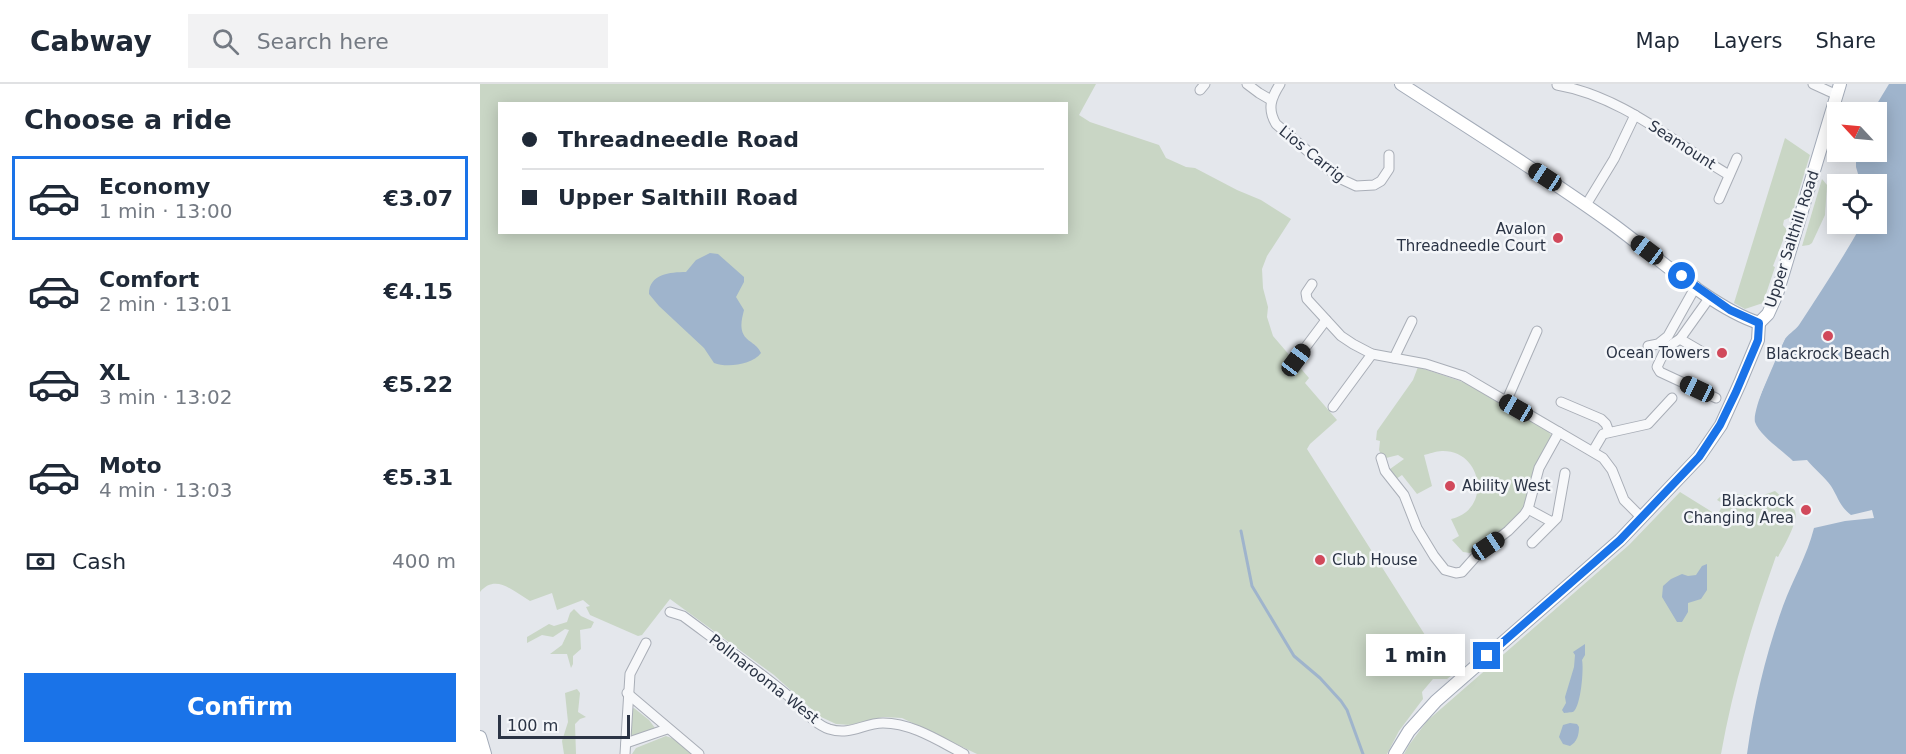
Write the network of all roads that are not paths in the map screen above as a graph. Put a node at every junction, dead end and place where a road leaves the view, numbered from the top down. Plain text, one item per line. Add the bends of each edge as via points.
1 (1247, 84) edge
2 (1280, 84) edge
3 (1401, 84) edge
4 (1813, 84) edge
5 (1557, 85) edge
6 (1838, 89) edge
7 (1271, 100) junction
8 (1635, 115) junction
9 (1389, 155) dead end
10 (1737, 158) dead end
11 (1729, 175) junction
12 (1719, 199) dead end
13 (1586, 205) junction
14 (1312, 284) dead end
15 (1696, 286) junction
16 (1710, 297) junction
17 (1326, 320) junction
18 (1412, 321) dead end
19 (1759, 323) junction
20 (1537, 331) dead end
21 (1680, 339) junction
22 (1648, 346) dead end
23 (1704, 353) dead end
24 (1372, 354) junction
25 (1394, 358) junction
26 (1296, 360) dead end
27 (1672, 398) dead end
28 (1716, 398) dead end
29 (1506, 402) junction
30 (1561, 402) dead end
31 (1333, 407) dead end
32 (1559, 432) junction
33 (1609, 432) junction
34 (1593, 451) junction
35 (1381, 458) dead end
36 (1565, 473) dead end
37 (1528, 509) junction
38 (1642, 518) junction
39 (1552, 522) junction
40 (1532, 543) dead end
41 (669, 612) dead end
42 (646, 643) dead end
43 (627, 693) junction
44 (667, 729) junction
45 (480, 737) edge
46 (626, 743) junction
47 (485, 754) edge
48 (625, 754) edge
49 (699, 754) edge
50 (964, 754) edge
51 (1395, 754) edge

1 - 7 street
2 - 7 street
3 - 13 main road
4 - 6 street
5 - 8 street, Seamount via 1607,101
6 - 19 main road, Upper Salthill Road via 1777,294
7 - 9 street, Lios Carrig via 1271,117 1276,124 1346,183 1365,186 1381,182 1389,169
8 - 11 street, Seamount
8 - 13 street, Seamount
10 - 11 street, Seamount
11 - 12 street, Seamount
13 - 15 main road
14 - 17 street via 1306,297
15 - 16 main road
15 - 22 street via 1668,336 1659,344
16 - 19 main road
16 - 21 street
17 - 24 street via 1347,340
17 - 26 street
18 - 25 street
19 - 38 main road, Upper Salthill Road via 1758,340 1717,432
20 - 29 street
21 - 23 street
21 - 28 street via 1666,348 1657,367 1660,372
24 - 25 street
24 - 31 street
25 - 29 street via 1455,372
27 - 33 street via 1648,424
29 - 32 street
30 - 33 street via 1601,419
32 - 34 street
32 - 37 street via 1539,468
33 - 34 street via 1602,434
34 - 38 street via 1607,462 1624,500
35 - 37 street via 1440,566 1451,573 1462,572
36 - 39 street via 1559,511
37 - 39 street
38 - 51 main road, Upper Salthill Road via 1436,701
39 - 40 street
41 - 50 street, Pollnarooma West via 683,616 827,728 854,731 893,723 912,728
42 - 43 street via 630,674
43 - 44 street
43 - 46 street
44 - 46 street
44 - 49 street
45 - 47 main road
46 - 48 street

